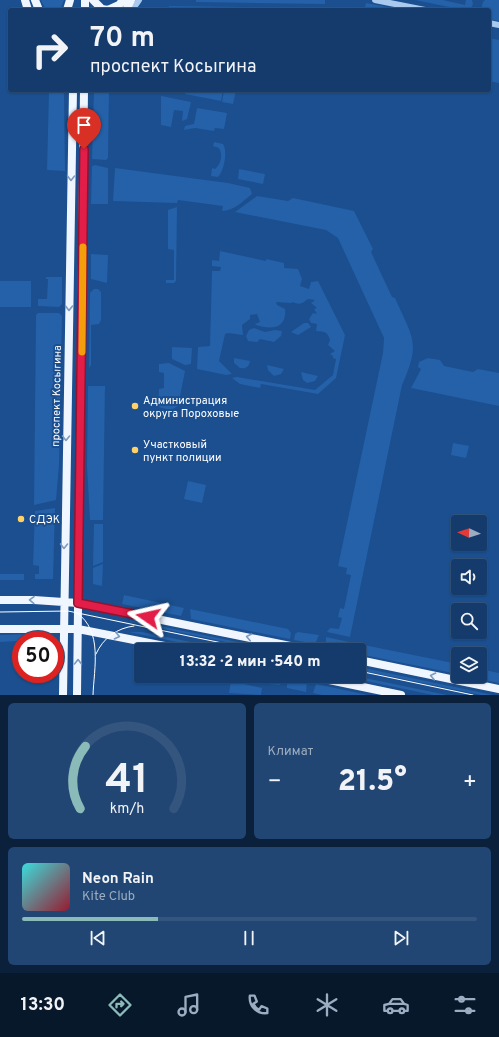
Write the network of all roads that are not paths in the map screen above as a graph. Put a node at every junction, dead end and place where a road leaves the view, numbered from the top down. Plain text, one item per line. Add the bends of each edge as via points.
1 (93, 0) edge
2 (123, 0) edge
3 (375, 0) edge
4 (101, 8) edge
5 (112, 8) edge
6 (415, 8) edge
7 (71, 92) edge
8 (85, 92) edge
9 (0, 600) edge
10 (64, 601) junction
11 (78, 603) junction
12 (64, 628) junction
13 (78, 628) junction
14 (0, 629) edge
15 (151, 643) edge
16 (275, 643) edge
17 (366, 661) edge
18 (344, 683) edge
19 (499, 689) edge
20 (63, 695) edge
21 (77, 695) edge
22 (401, 695) edge

1 - 4 main road
2 - 5 main road
3 - 6 street
7 -> 10 main road, проспект Косыгина
8 - 11 main road
10 -> 9 main road
10 - 11 main road
10 - 12 main road, проспект Косыгина
11 - 13 main road
16 -> 11 main road
12 - 13 main road
12 - 14 main road
12 - 20 main road, проспект Косыгина
13 -> 15 main road
21 -> 13 main road
19 -> 17 main road
18 - 22 main road

